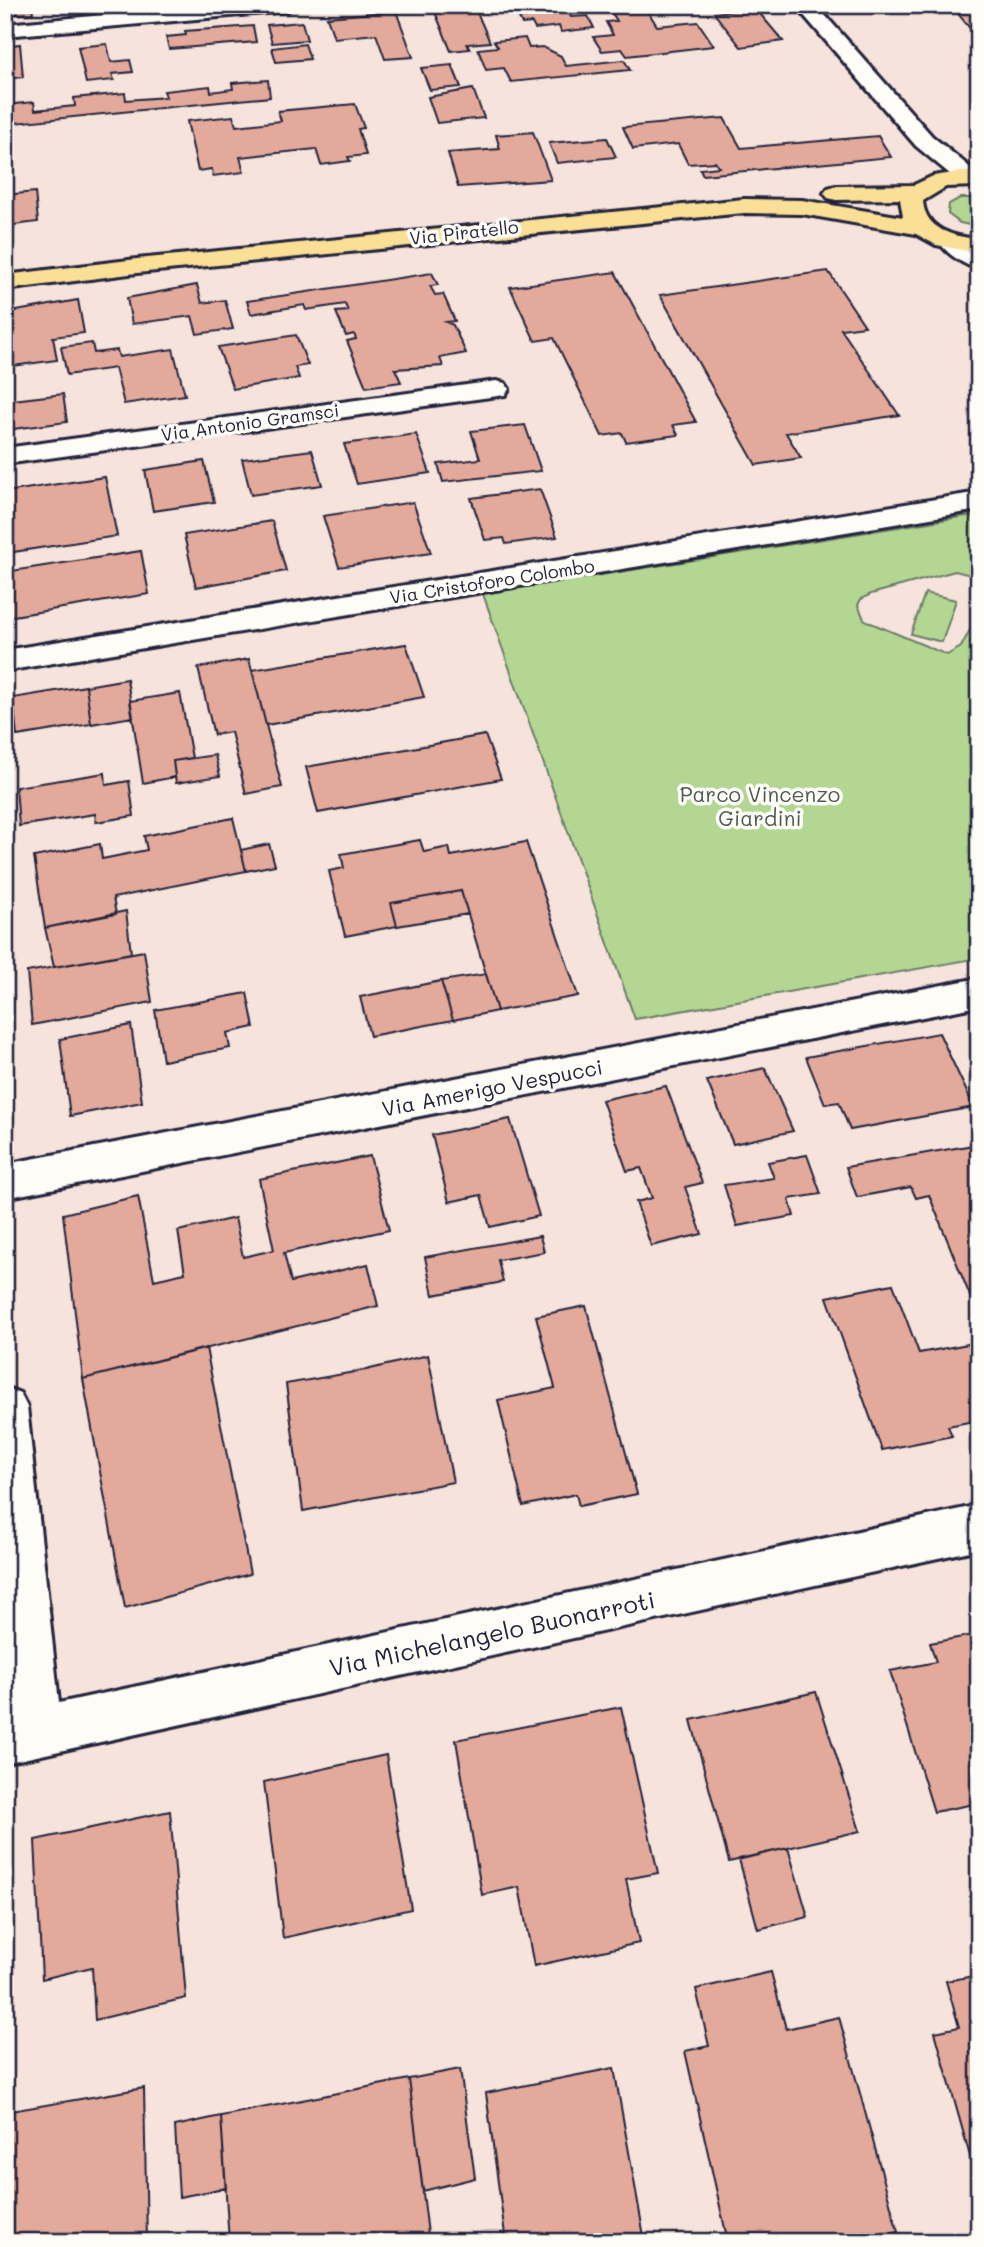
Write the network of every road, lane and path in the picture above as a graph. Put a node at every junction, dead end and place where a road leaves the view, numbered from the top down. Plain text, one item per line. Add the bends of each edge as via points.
1 (287, 5) edge
2 (805, 5) edge
3 (5, 30) edge
4 (924, 141) junction
5 (974, 179) edge
6 (929, 187) junction
7 (922, 228) junction
8 (951, 242) junction
9 (979, 246) edge
10 (979, 262) edge
11 (5, 265) edge
12 (5, 284) edge
13 (496, 389) dead end
14 (5, 456) edge
15 (979, 501) edge
16 (5, 662) edge
17 (979, 992) edge
18 (5, 1181) edge
19 (5, 1407) edge
20 (979, 1527) edge
21 (22, 1735) edge

1 - 3 street
2 - 4 street
4 - 5 street
4 - 6 street via 938,166
5 - 6 main road, Via Piratello
6 - 7 main road via 911,200 910,209
6 - 11 main road, Via Piratello via 866,195 743,191
7 - 8 main road, Via Piratello
7 - 12 main road, Via Piratello via 803,207 744,206 232,256
8 - 9 main road, Via Piratello
8 - 10 street
13 - 14 street, Via Antonio Gramsci
15 - 16 street, Via Cristoforo Colombo
17 - 18 street, Via Amerigo Vespucci
19 - 21 street
20 - 21 street, Via Michelangelo Buonarroti

